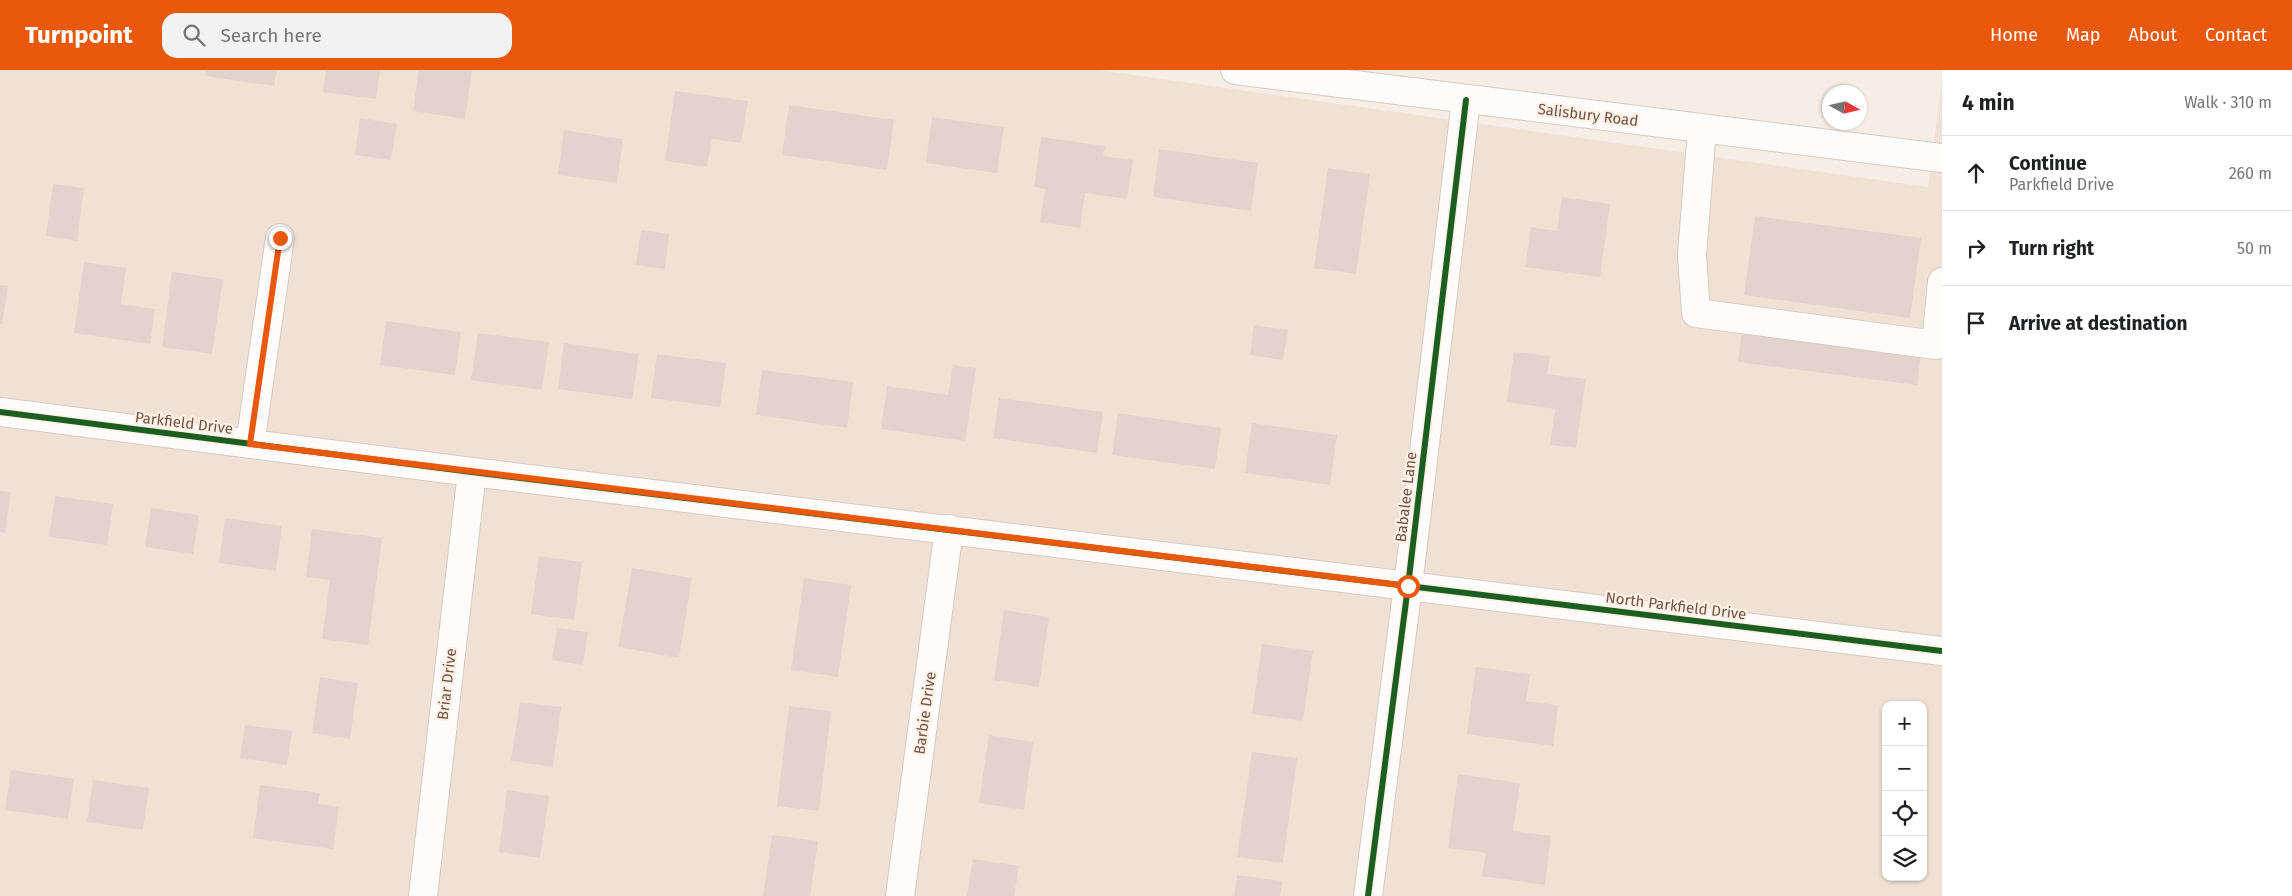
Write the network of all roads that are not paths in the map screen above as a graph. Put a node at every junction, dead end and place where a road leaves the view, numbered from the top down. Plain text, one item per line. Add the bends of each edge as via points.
1 (1235, 70) edge
2 (1466, 100) junction
3 (1702, 128) junction
4 (1942, 158) edge
5 (280, 238) dead end
6 (1942, 282) edge
7 (0, 412) edge
8 (250, 444) junction
9 (472, 472) junction
10 (949, 530) junction
11 (1408, 586) junction
12 (1942, 651) edge
13 (423, 896) edge
14 (900, 896) edge
15 (1368, 896) edge

1 - 2 street, Salisbury Road
2 - 3 street, Salisbury Road
2 - 11 street, Babalee Lane
3 - 4 street, Salisbury Road
3 - 6 street via 1692,256 1696,313 1936,345
5 - 8 street
7 - 8 street, Parkfield Drive
8 - 9 street, Parkfield Drive
9 - 10 street, Parkfield Drive
9 - 13 street, Briar Drive
10 - 11 street, Parkfield Drive
10 - 14 street, Barbie Drive
11 - 12 street, North Parkfield Drive
11 - 15 street, Babalee Lane

